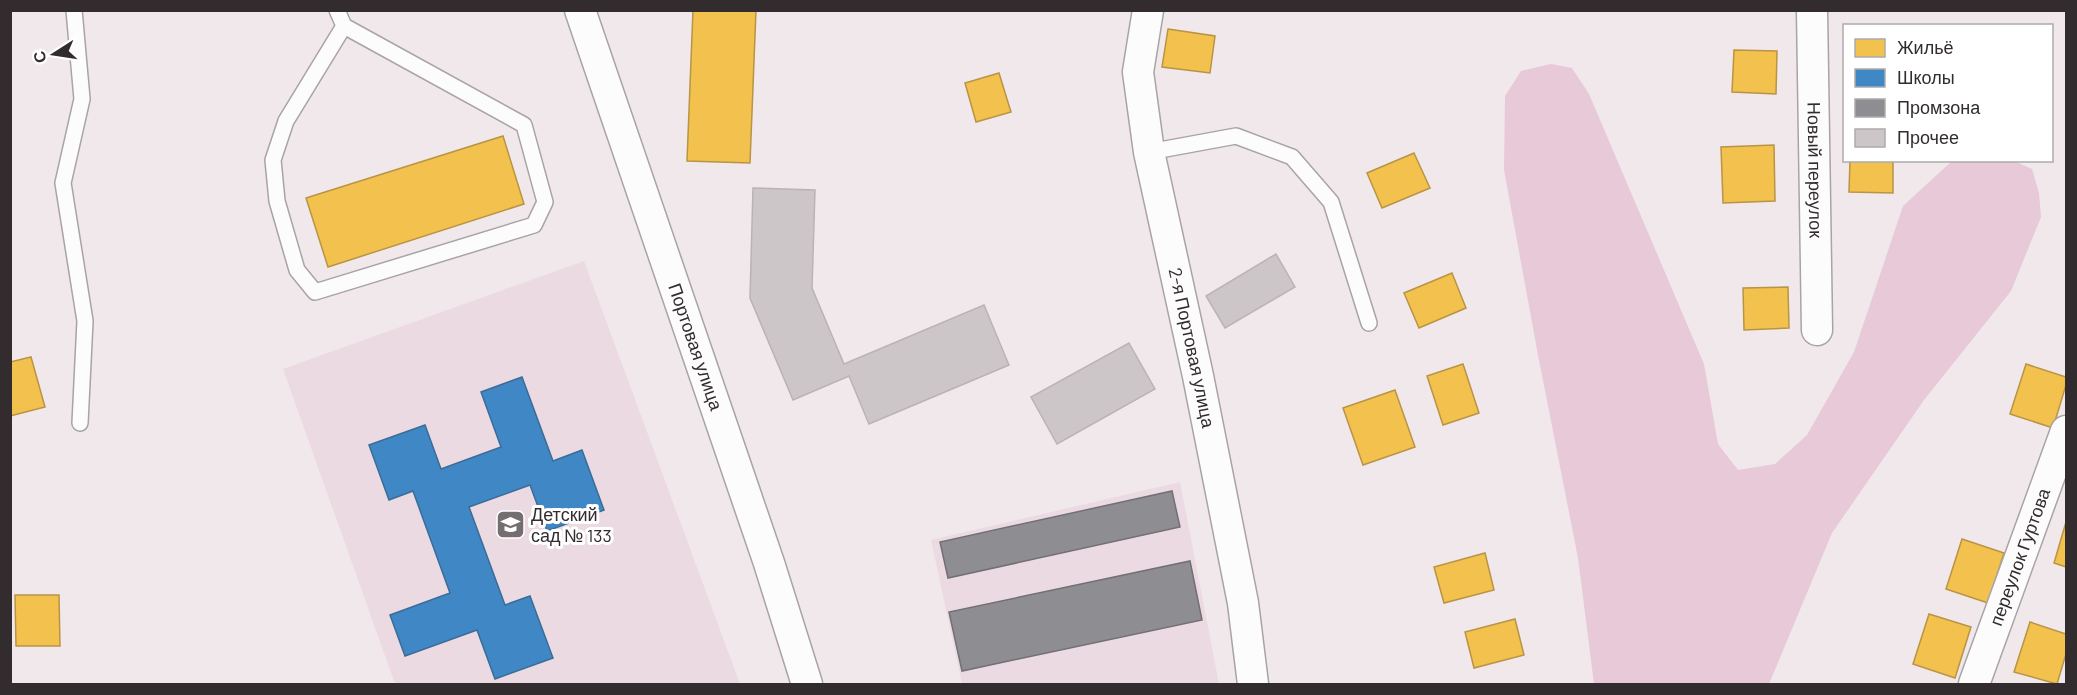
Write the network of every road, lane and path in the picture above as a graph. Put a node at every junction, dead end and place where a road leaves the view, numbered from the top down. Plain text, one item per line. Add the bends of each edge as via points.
1 (74, 10) edge
2 (337, 10) edge
3 (580, 10) edge
4 (1148, 10) edge
5 (1812, 10) edge
6 (344, 26) junction
7 (1149, 152) junction
8 (1369, 323) dead end
9 (1817, 330) dead end
10 (80, 423) dead end
11 (2067, 431) edge
12 (807, 684) edge
13 (1253, 684) edge
14 (1974, 684) edge

1 - 10 lane via 82,99 63,183 85,321
2 - 6 lane
3 - 12 street, Портовая улица
4 - 7 street, 2-я Портовая улица via 1138,72
5 - 9 street, Новый переулок
6 - 6 lane via 286,121 273,160 277,201 297,270 315,292 534,225 545,202 524,125
7 - 8 lane via 1236,136 1292,157 1331,202
7 - 13 street, 2-я Портовая улица via 1243,603
11 - 14 street, переулок Гуртова

